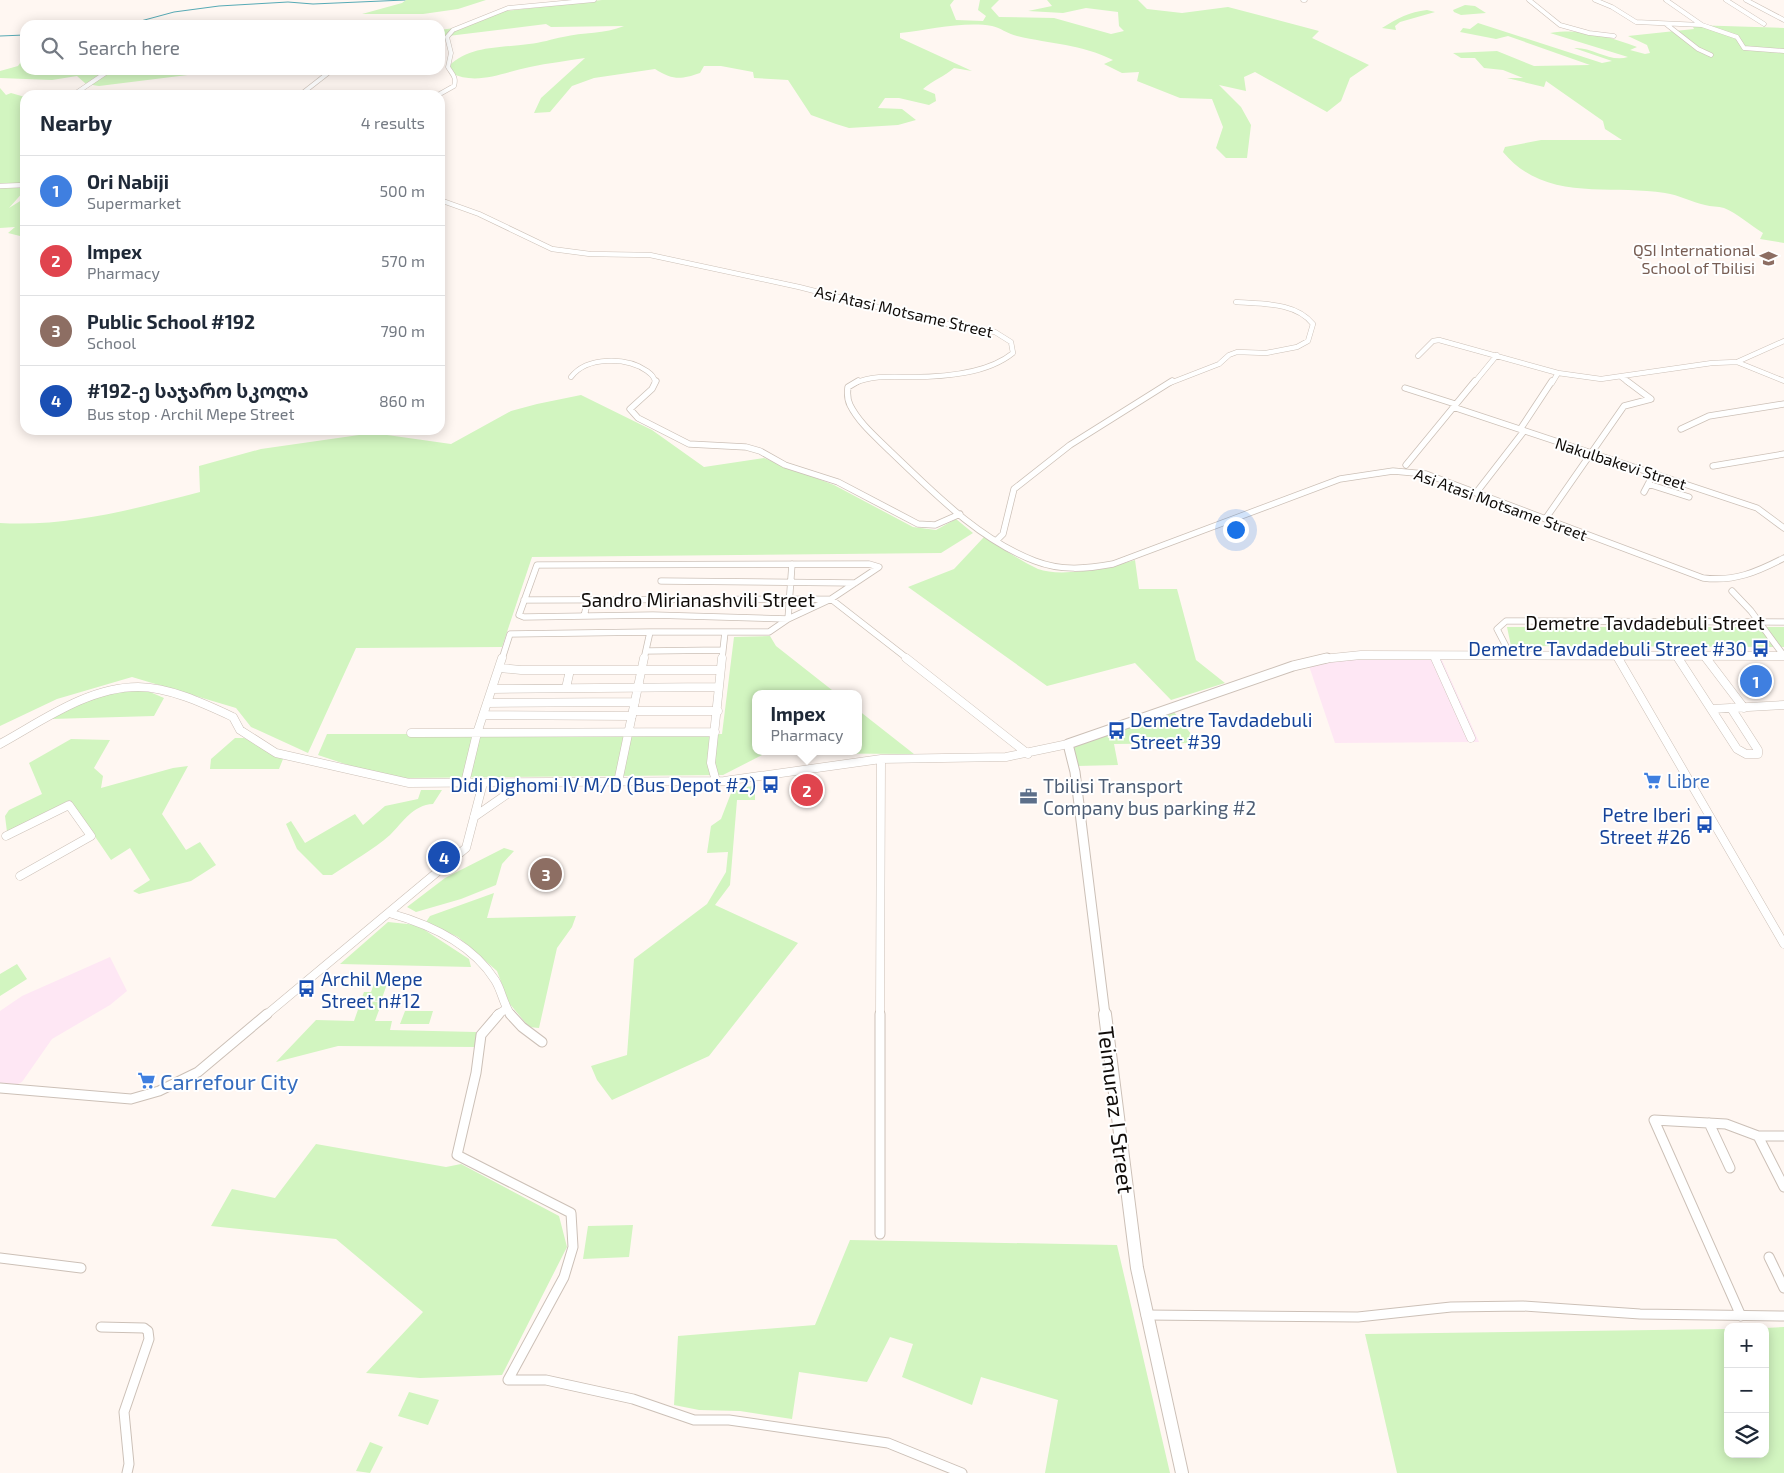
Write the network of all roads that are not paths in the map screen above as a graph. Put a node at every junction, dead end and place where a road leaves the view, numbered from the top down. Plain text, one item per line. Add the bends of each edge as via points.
1 (594, 0) edge
2 (1529, 0) edge
3 (1595, 0) edge
4 (1666, 0) edge
5 (1726, 0) edge
6 (1746, 0) edge
7 (1784, 20) edge
8 (1665, 24) junction
9 (1764, 24) dead end
10 (1702, 25) junction
11 (1614, 36) dead end
12 (447, 38) joint
13 (1784, 51) edge
14 (1711, 55) dead end
15 (103, 75) edge
16 (326, 75) edge
17 (80, 90) edge
18 (306, 90) edge
19 (445, 91) edge
20 (20, 184) edge
21 (0, 186) edge
22 (445, 202) edge
23 (1236, 302) dead end
24 (1784, 341) edge
25 (1497, 355) junction
26 (1418, 356) dead end
27 (1737, 362) junction
28 (1558, 373) junction
29 (571, 377) dead end
30 (1621, 377) junction
31 (1784, 380) edge
32 (1405, 388) dead end
33 (1784, 404) edge
34 (1454, 406) junction
35 (1680, 429) dead end
36 (1523, 430) junction
37 (1590, 452) junction
38 (1784, 454) edge
39 (1406, 465) dead end
40 (1714, 466) dead end
41 (1654, 473) junction
42 (1648, 484) junction
43 (1644, 492) dead end
44 (1476, 493) junction
45 (1689, 497) dead end
46 (960, 514) junction
47 (1546, 518) junction
48 (1784, 528) edge
49 (997, 540) junction
50 (1784, 558) edge
51 (792, 564) junction
52 (661, 581) dead end
53 (791, 581) junction
54 (855, 583) junction
55 (1732, 591) dead end
56 (790, 599) junction
57 (831, 599) junction
58 (524, 600) junction
59 (588, 600) junction
60 (584, 616) junction
61 (788, 619) junction
62 (1759, 622) junction
63 (1784, 622) edge
64 (650, 632) junction
65 (725, 632) junction
66 (723, 650) junction
67 (646, 651) junction
68 (1434, 655) junction
69 (1512, 656) junction
70 (1616, 656) junction
71 (1677, 656) junction
72 (1705, 656) junction
73 (1784, 656) edge
74 (498, 668) junction
75 (570, 670) junction
76 (642, 670) junction
77 (720, 670) junction
78 (718, 687) junction
79 (566, 688) junction
80 (638, 688) junction
81 (492, 689) junction
82 (635, 702) junction
83 (487, 703) junction
84 (1784, 705) edge
85 (1731, 708) junction
86 (1744, 708) junction
87 (1712, 709) junction
88 (718, 711) junction
89 (633, 713) junction
90 (483, 715) junction
91 (477, 732) junction
92 (629, 732) junction
93 (715, 732) junction
94 (411, 733) dead end
95 (1470, 738) dead end
96 (0, 744) edge
97 (1068, 744) junction
98 (1028, 754) junction
99 (881, 759) junction
100 (716, 781) junction
101 (523, 782) junction
102 (618, 782) junction
103 (465, 783) junction
104 (483, 783) junction
105 (474, 817) junction
106 (6, 836) dead end
107 (20, 876) dead end
108 (389, 913) junction
109 (1784, 944) edge
110 (506, 1009) junction
111 (542, 1042) dead end
112 (0, 1088) edge
113 (1709, 1123) junction
114 (1758, 1136) junction
115 (1784, 1136) edge
116 (1730, 1168) dead end
117 (1784, 1187) edge
118 (880, 1234) dead end
119 (1769, 1257) dead end
120 (0, 1258) edge
121 (81, 1268) dead end
122 (1784, 1288) edge
123 (1146, 1315) junction
124 (1742, 1316) junction
125 (1784, 1316) edge
126 (101, 1327) dead end
127 (127, 1473) edge
128 (962, 1473) edge
129 (1182, 1473) edge

1 - 12 street via 508,8 453,30
2 - 11 street via 1560,25
3 - 8 street via 1634,22
4 - 10 street
5 - 9 street
6 - 7 street
8 - 10 street
8 - 14 street
10 - 13 street via 1736,37 1744,48
12 - 19 street via 451,54 448,67 456,80 454,86
15 - 17 street
16 - 18 street
20 - 21 street
22 - 46 street, Asi Atasi Motsame Street via 479,214 552,250 650,255 799,287 937,322 1002,334 1011,342 1013,353 1000,363 932,376 872,378 852,384 846,391 847,404 860,420 906,467
23 - 49 street via 1295,309 1310,317 1313,324 1308,341 1289,348 1229,355 1219,364 1174,380 1070,445 1014,489 1003,534
24 - 27 street
25 - 26 street via 1439,340 1433,341
25 - 28 street
25 - 34 street
27 - 30 street
27 - 31 street
28 - 30 street via 1583,378
28 - 36 street
29 - 46 street via 576,370 587,365 629,362 656,380 654,387 630,408 638,418 689,444 746,447 760,451 785,465 838,482 918,524 941,525
30 - 37 street via 1651,399 1624,406
32 - 34 street, Nakulbakevi Street
33 - 35 street via 1709,416
34 - 36 street, Nakulbakevi Street
34 - 39 street
36 - 37 street, Nakulbakevi Street
36 - 44 street
37 - 41 street, Nakulbakevi Street
37 - 47 street
38 - 40 street
41 - 42 street
41 - 48 street, Nakulbakevi Street via 1757,508
42 - 43 street
42 - 45 street
44 - 47 street, Asi Atasi Motsame Street
44 - 49 street, Asi Atasi Motsame Street via 1407,470 1373,472 1340,479 1126,560 1096,566 1048,566
46 - 49 street, Asi Atasi Motsame Street
47 - 50 street, Asi Atasi Motsame Street via 1684,572 1712,579 1749,576
51 - 53 street
51 - 54 street via 869,564 879,567
51 - 58 street via 542,564 535,566
52 - 53 street
53 - 54 street
53 - 56 street
54 - 57 street
55 - 62 street
56 - 57 street, Sandro Mirianashvili Street
56 - 59 street, Sandro Mirianashvili Street
56 - 61 street
57 - 61 street
57 - 98 street, Sandro Mirianashvili Street
58 - 59 street, Sandro Mirianashvili Street
58 - 60 street via 520,616
59 - 60 street
60 - 61 street
61 - 65 street via 769,632
62 - 63 street, Demetre Tavdadebuli Street
62 - 69 street, Demetre Tavdadebuli Street via 1506,621 1497,629 1498,636
62 - 73 street
64 - 65 street
64 - 67 street
64 - 74 street via 510,634
65 - 66 street
66 - 67 street
66 - 77 street
67 - 76 street
68 - 69 main road, Demetre Tavdadebuli Street
68 - 95 street
68 - 97 main road, Demetre Tavdadebuli Street via 1361,655 1310,661
69 - 70 main road, Demetre Tavdadebuli Street
70 - 71 main road, Demetre Tavdadebuli Street
70 - 109 street
71 - 72 main road, Demetre Tavdadebuli Street
71 - 87 street
72 - 73 main road, Demetre Tavdadebuli Street
72 - 86 street
74 - 75 street
74 - 81 street
75 - 76 street
75 - 79 street
76 - 77 street
76 - 80 street
77 - 78 street
78 - 80 street
78 - 88 street
79 - 80 street
79 - 81 street
80 - 82 street
81 - 83 street
82 - 83 street
82 - 89 street
83 - 90 street
84 - 86 street
85 - 86 street
85 - 87 street
85 - 87 street via 1758,754 1746,754 1737,749
88 - 89 street
88 - 93 street
89 - 90 street
89 - 92 street
90 - 91 street
91 - 92 street
91 - 94 street
91 - 103 street
92 - 93 street
92 - 102 street
93 - 100 street via 711,763
96 - 103 street, Demetre Tavdadebuli Street via 81,698 139,687 159,690 235,716 240,730 276,753 409,783
97 - 98 street, Demetre Tavdadebuli Street
97 - 123 main road, Teimuraz I Street via 1075,772 1132,1237
98 - 99 street, Demetre Tavdadebuli Street via 982,759
99 - 100 street, Demetre Tavdadebuli Street
99 - 118 street
100 - 102 street, Demetre Tavdadebuli Street
101 - 102 street, Demetre Tavdadebuli Street
101 - 104 street, Demetre Tavdadebuli Street
101 - 105 street
103 - 104 street, Demetre Tavdadebuli Street
104 - 105 street
105 - 108 street via 466,848
106 - 107 street via 69,805 91,836
108 - 110 street via 412,919 458,944 478,960 495,981
108 - 112 street via 198,1072 159,1092 131,1099
110 - 111 street via 525,1032
110 - 128 street via 481,1035 476,1073 457,1155 571,1213 573,1247 564,1277 508,1380 546,1380 633,1398 694,1420 729,1420 888,1443
113 - 114 street via 1726,1124
113 - 116 street
113 - 124 street via 1654,1120
114 - 115 street
114 - 117 street
119 - 122 street
120 - 121 street
123 - 124 street via 1358,1317 1451,1306
123 - 129 main road, Teimuraz I Street
124 - 125 street
126 - 127 street via 144,1328 148,1331 149,1339 124,1412

